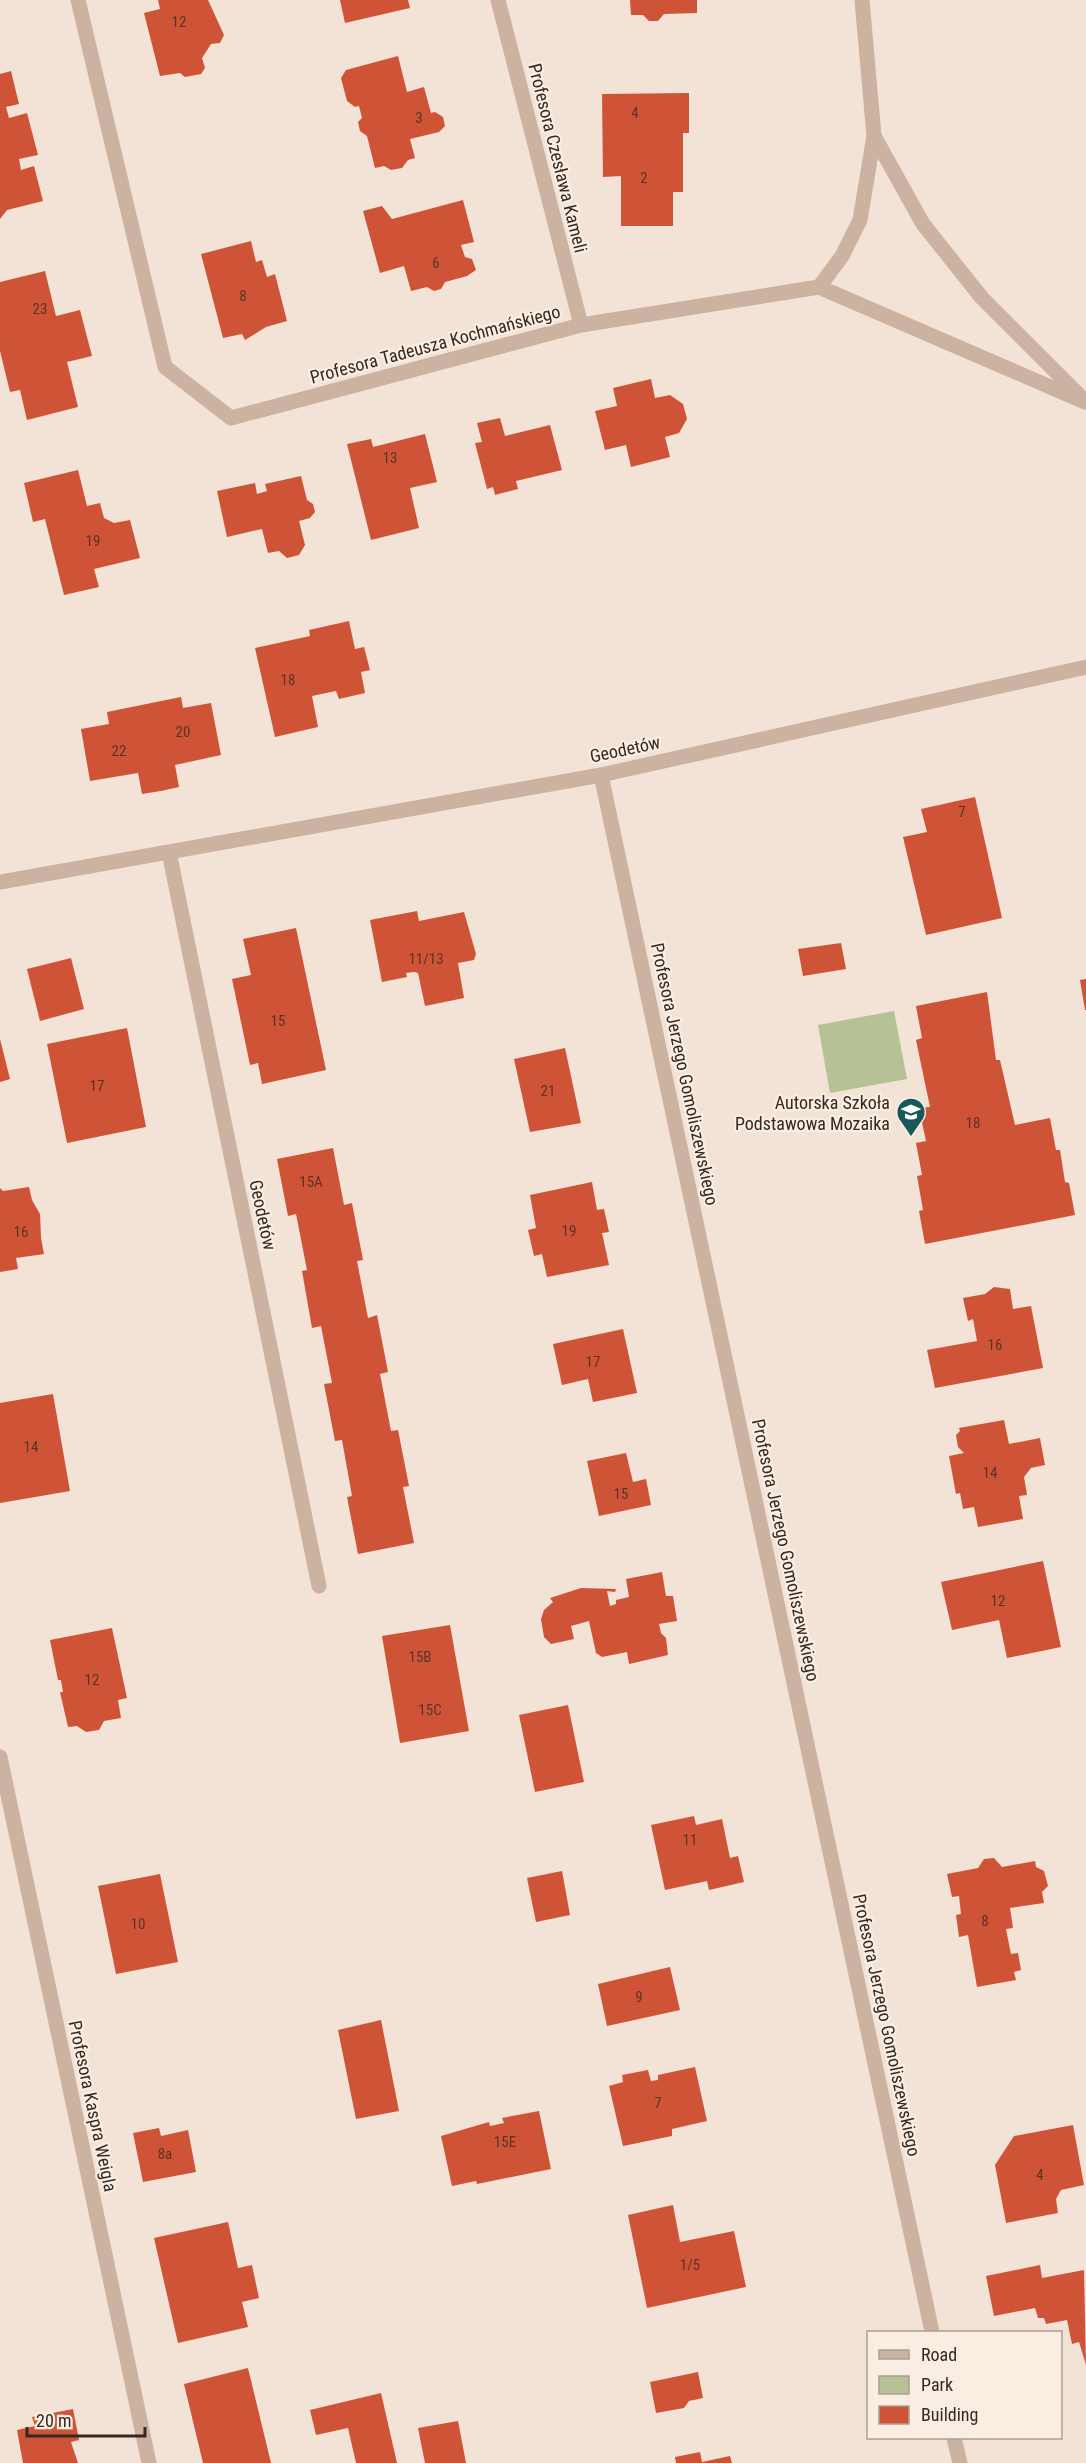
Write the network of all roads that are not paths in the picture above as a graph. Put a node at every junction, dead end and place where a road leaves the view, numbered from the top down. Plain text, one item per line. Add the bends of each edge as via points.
1 (78, 0) edge
2 (498, 0) edge
3 (862, 0) edge
4 (874, 136) junction
5 (819, 287) junction
6 (580, 325) junction
7 (1086, 402) edge
8 (1086, 667) edge
9 (601, 775) junction
10 (169, 852) junction
11 (0, 882) edge
12 (319, 1586) dead end
13 (0, 1757) edge
14 (932, 2331) edge
15 (954, 2439) edge
16 (149, 2463) edge
17 (960, 2463) edge

1 - 6 street, Profesora Tadeusza Kochmańskiego via 165,367 231,418
2 - 6 street, Profesora Czesława Kameli
3 - 4 street
4 - 5 street via 860,220 842,256
4 - 7 street via 930,233 982,298
5 - 6 street, Profesora Tadeusza Kochmańskiego
5 - 7 street
8 - 9 street, Geodetów
9 - 10 street, Geodetów
9 - 14 street, Profesora Jerzego Gomoliszewskiego
10 - 11 street, Geodetów
10 - 12 street, Geodetów
13 - 16 street, Profesora Kaspra Weigla
15 - 17 street

